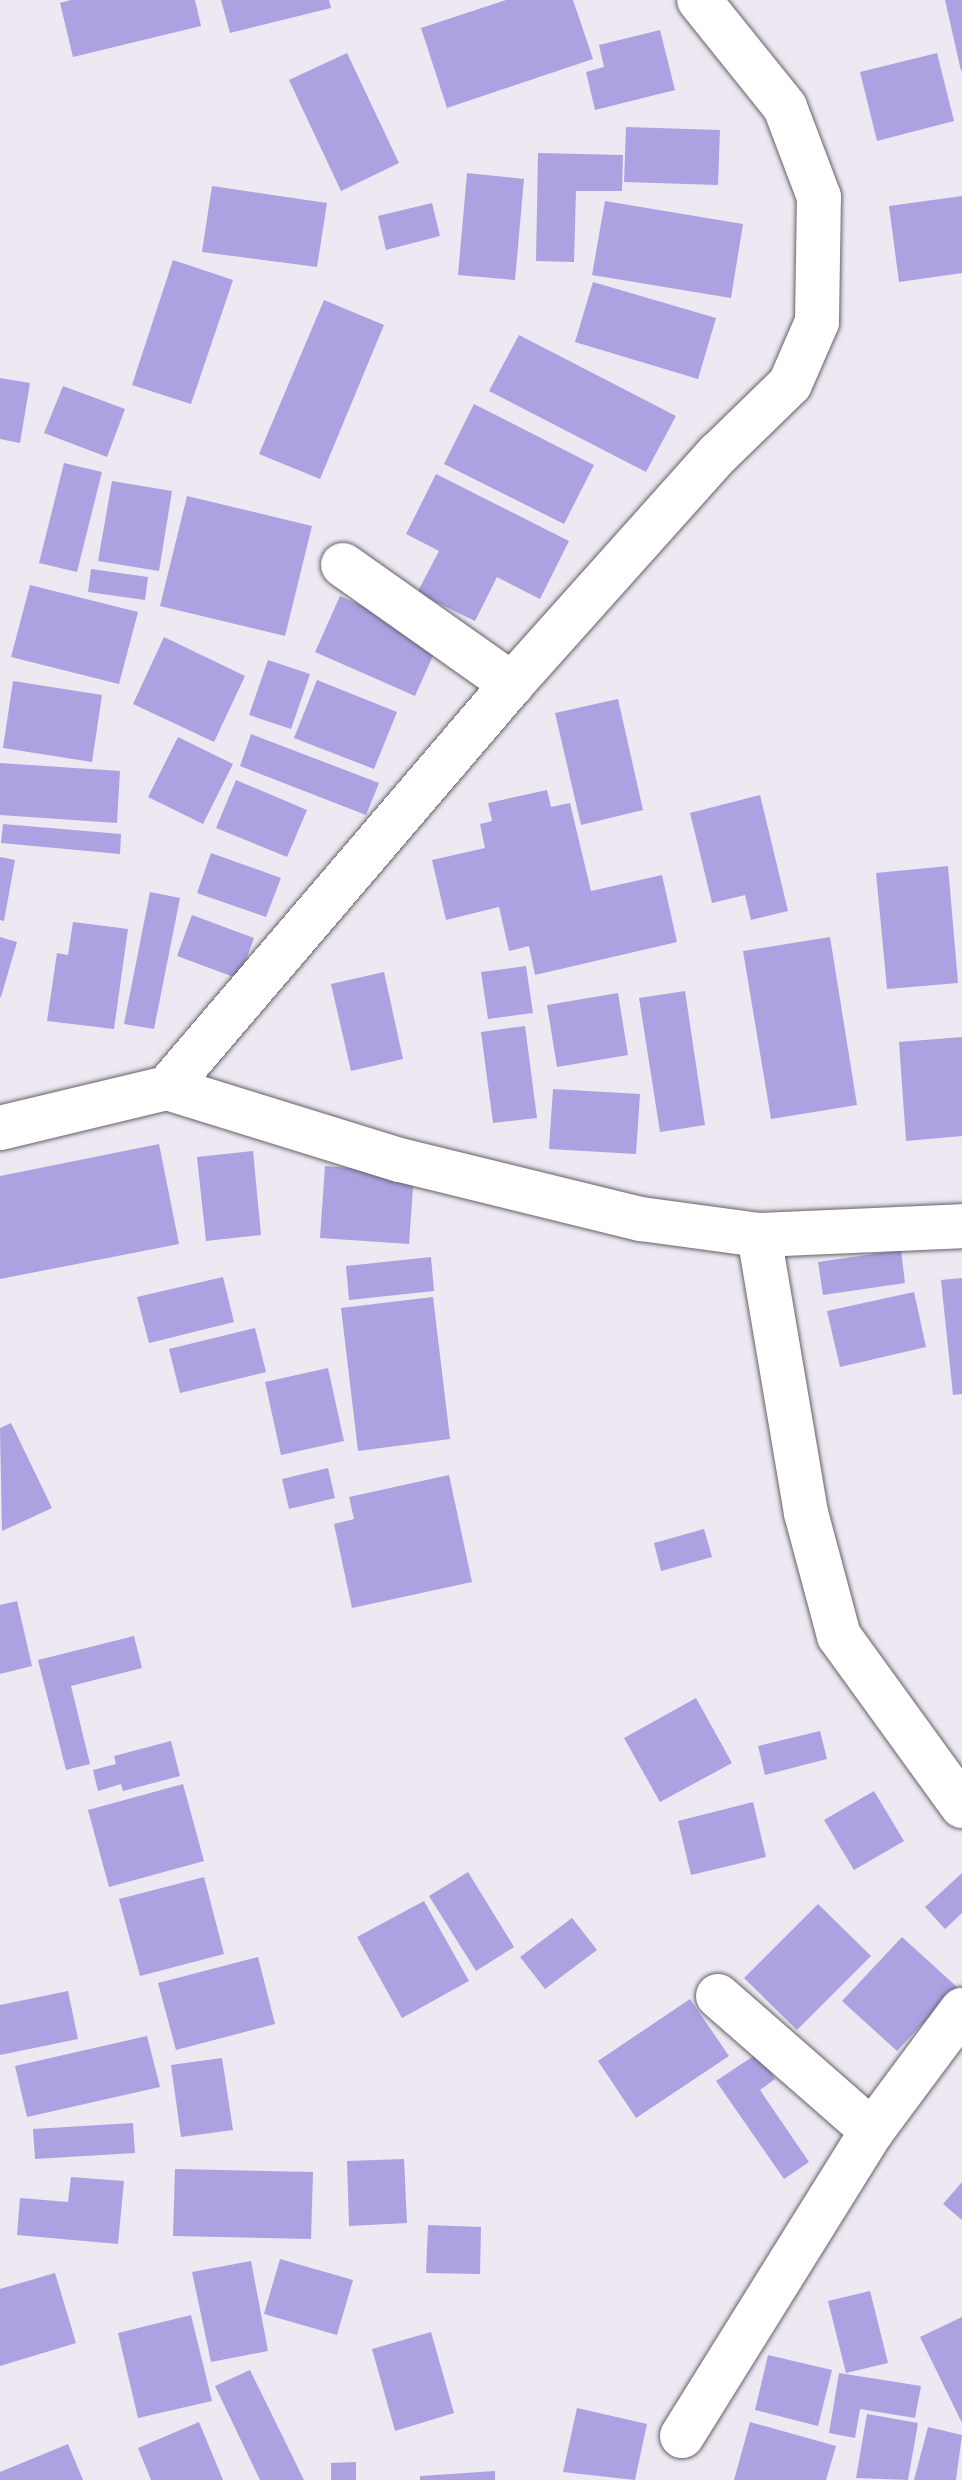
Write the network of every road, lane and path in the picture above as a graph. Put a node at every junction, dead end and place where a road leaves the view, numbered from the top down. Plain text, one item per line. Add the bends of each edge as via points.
1 (699, 0) edge
2 (343, 565) dead end
3 (512, 684) junction
4 (167, 1088) junction
5 (0, 1128) edge
6 (962, 1226) edge
7 (759, 1235) junction
8 (962, 1806) edge
9 (718, 1996) dead end
10 (962, 2010) edge
11 (872, 2131) junction
12 (682, 2436) dead end

1 - 3 street via 785,107 819,197 817,322 790,384 718,454
2 - 3 street
3 - 4 street
4 - 5 street
4 - 7 street via 400,1160 533,1194 641,1219
6 - 7 street
7 - 8 street via 806,1513 839,1636
9 - 11 street
10 - 11 street
11 - 12 street

